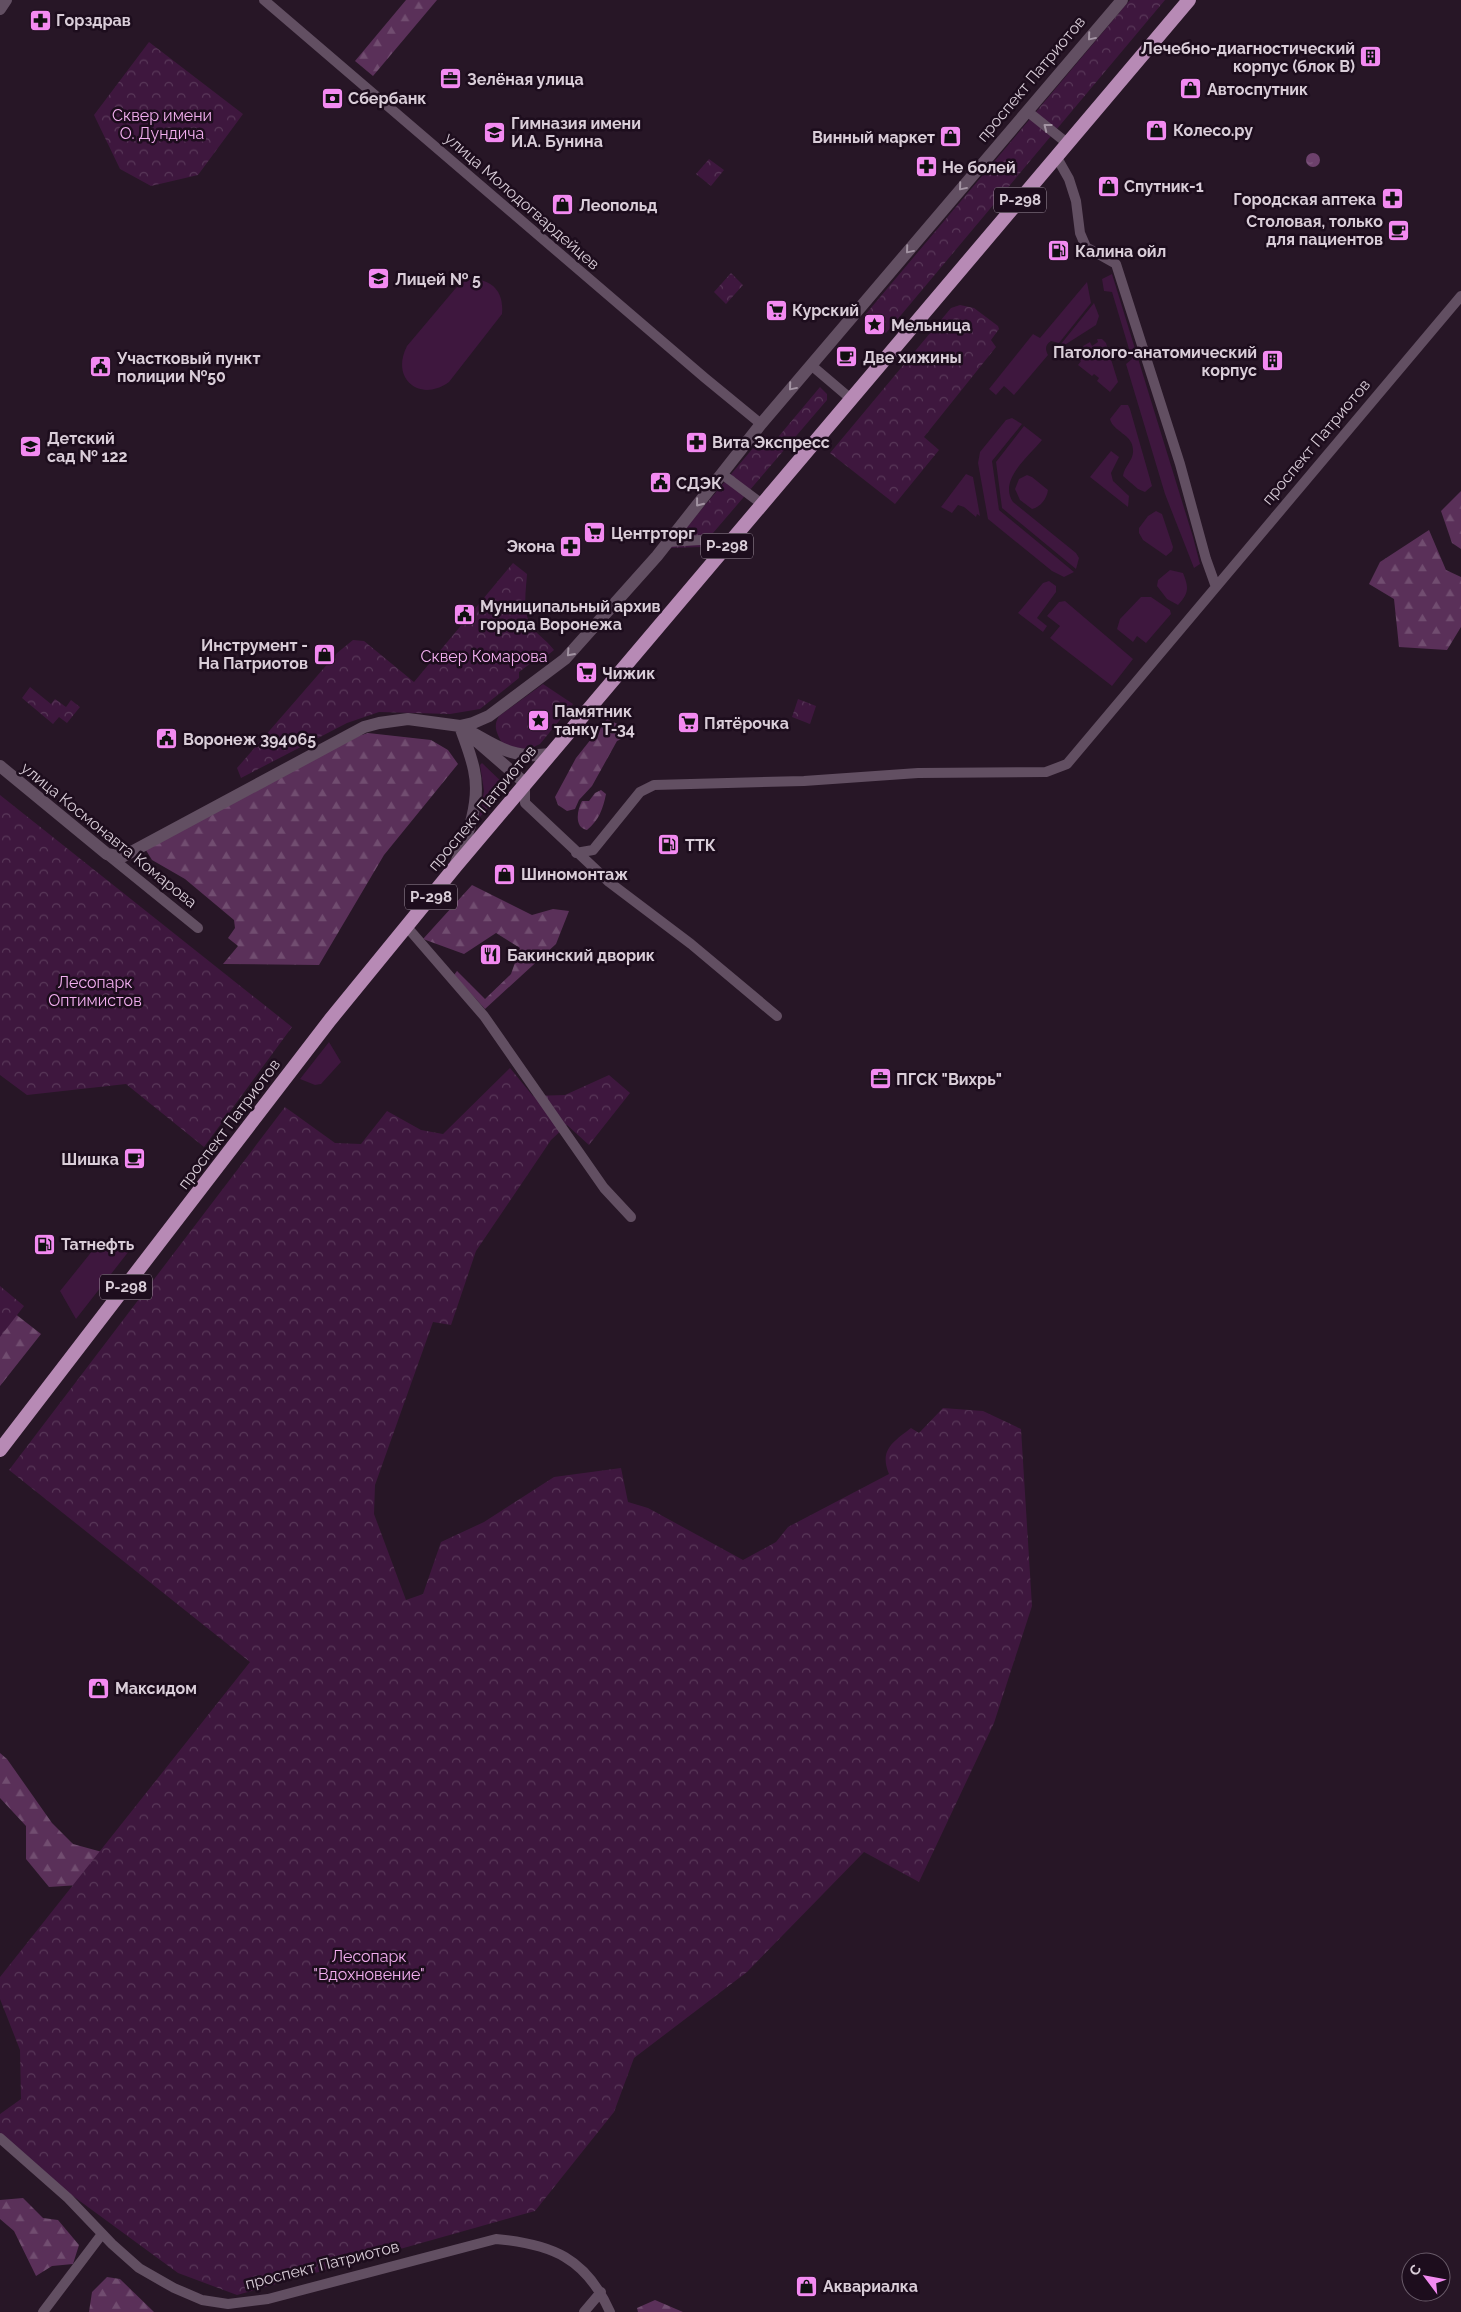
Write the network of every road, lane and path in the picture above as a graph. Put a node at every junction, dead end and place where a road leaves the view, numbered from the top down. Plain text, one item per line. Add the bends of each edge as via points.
1 (6, 0) edge
2 (264, 0) edge
3 (1122, 0) edge
4 (1188, 0) edge
5 (0, 9) edge
6 (1027, 111) junction
7 (1068, 143) junction
8 (1056, 156) junction
9 (1461, 296) edge
10 (811, 365) junction
11 (851, 399) junction
12 (761, 424) junction
13 (722, 474) junction
14 (762, 504) junction
15 (734, 538) junction
16 (668, 542) junction
17 (1216, 587) junction
18 (460, 726) junction
19 (550, 754) junction
20 (0, 766) edge
21 (525, 783) junction
22 (107, 854) junction
23 (576, 854) junction
24 (455, 867) junction
25 (198, 928) dead end
26 (407, 928) junction
27 (777, 1016) dead end
28 (631, 1217) dead end
29 (0, 1450) edge
30 (0, 2138) edge
31 (102, 2234) junction
32 (601, 2292) junction
33 (43, 2312) edge
34 (584, 2312) edge
35 (610, 2312) edge

1 - 5 street
2 - 12 street, улица Молодогвардейцев
3 -> 6 street, проспект Патриотов
4 - 7 highway, проспект Патриотов / Р-298
7 -> 6 street
6 -> 10 street, проспект Патриотов
7 - 8 highway, проспект Патриотов / Р-298
8 - 11 highway, проспект Патриотов / Р-298
8 - 17 street via 1069,179 1086,247 1116,264
9 - 17 street, проспект Патриотов
10 - 11 street
10 -> 12 street, проспект Патриотов
11 - 14 highway, проспект Патриотов / Р-298
12 - 13 street, проспект Патриотов
13 - 14 street
13 -> 16 street, проспект Патриотов
14 - 15 highway, проспект Патриотов / Р-298
15 - 16 street
15 - 19 highway, проспект Патриотов / Р-298
16 -> 18 street, проспект Патриотов via 565,659 489,716
17 - 23 street, проспект Патриотов via 1067,764 1046,772 918,773 804,781 654,785 640,792 593,850
18 - 19 street via 512,754
18 - 21 street
18 - 22 street, проспект Патриотов via 408,719 364,727 129,854 115,857
18 - 24 street via 476,787 472,820
19 - 21 highway, проспект Патриотов / Р-298
20 - 22 street, улица Космонавта Комарова
21 - 23 street via 525,803
21 - 24 highway, проспект Патриотов / Р-298
22 - 25 street, улица Космонавта Комарова
23 - 27 street
24 - 26 highway, проспект Патриотов / Р-298
26 - 28 street via 484,1016 604,1188
26 - 29 highway, проспект Патриотов / Р-298 via 330,1020
30 - 31 street, проспект Патриотов
31 - 32 street, проспект Патриотов via 139,2268 174,2288 202,2300 228,2304 268,2299 496,2239 521,2241 564,2254
31 - 33 street
32 - 34 street
32 - 35 street, проспект Патриотов

